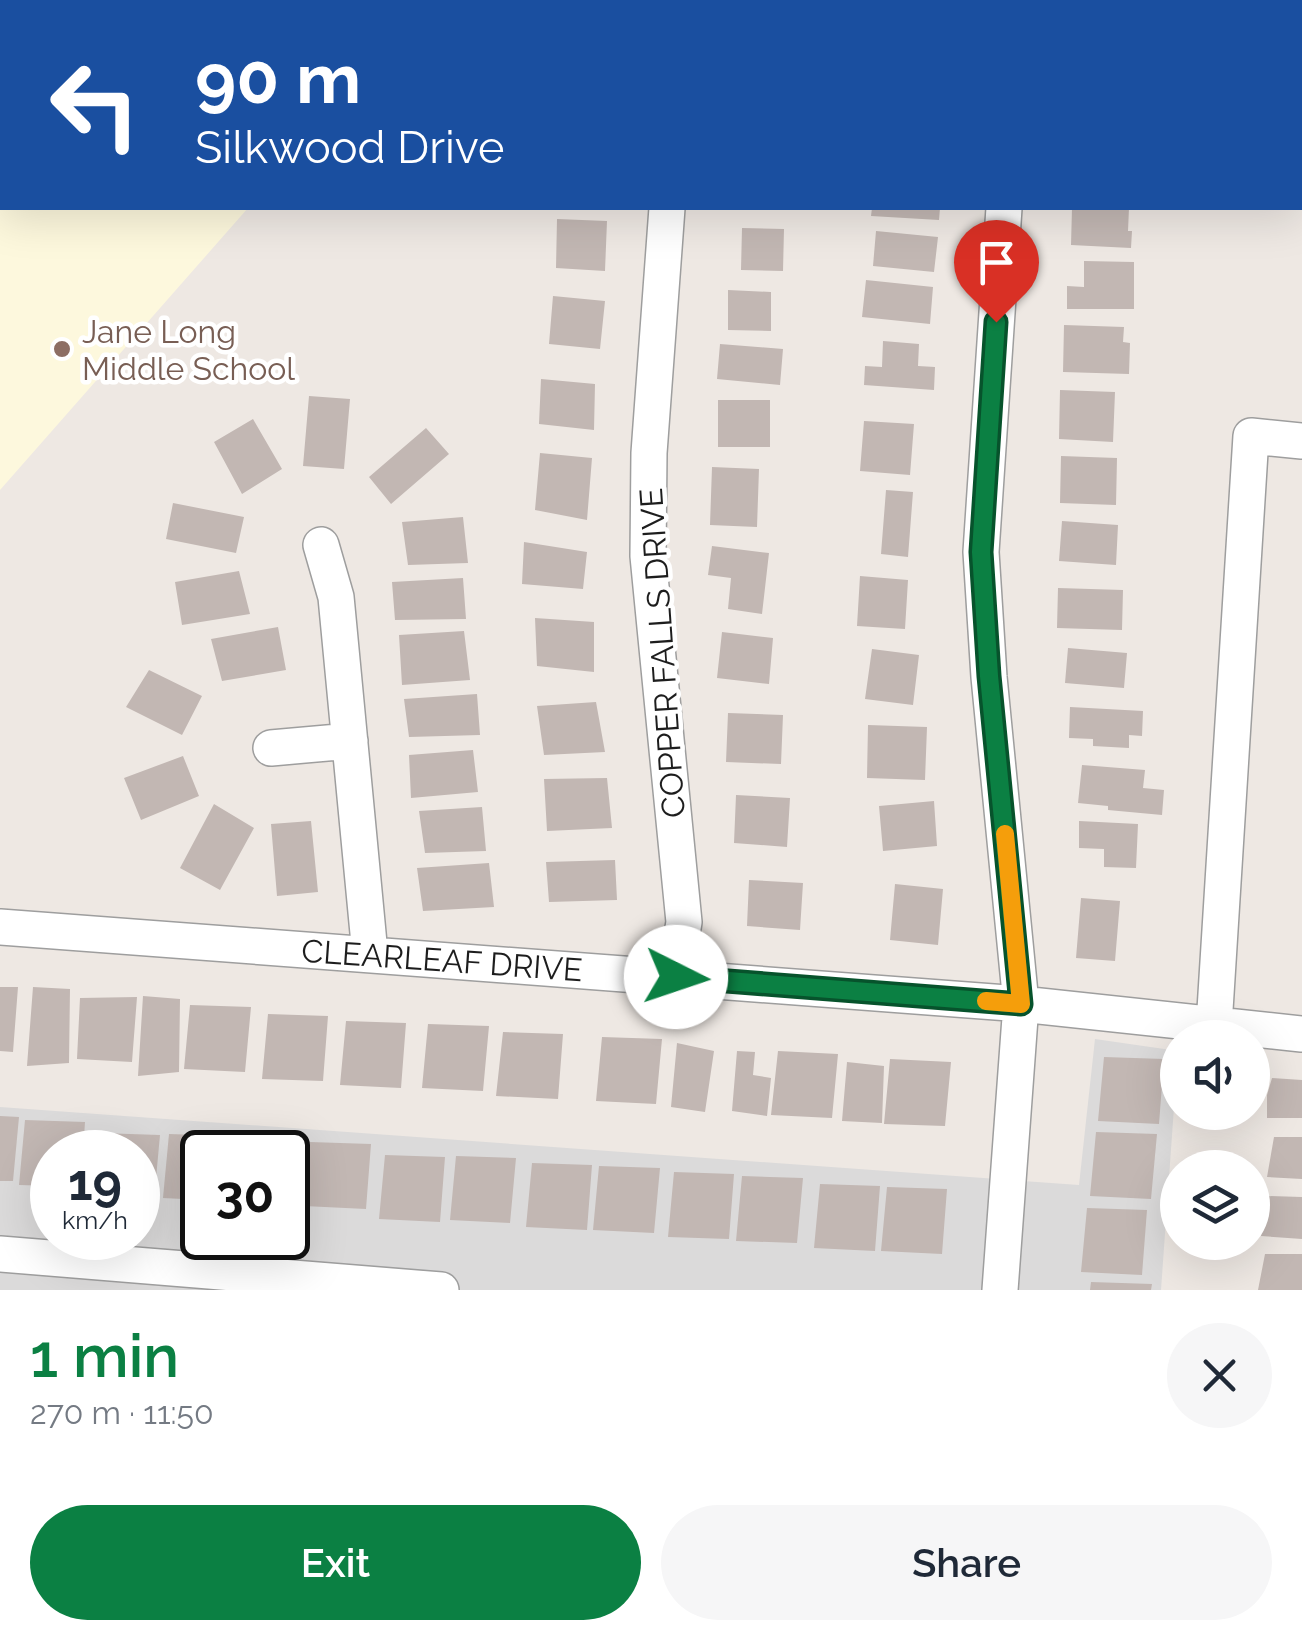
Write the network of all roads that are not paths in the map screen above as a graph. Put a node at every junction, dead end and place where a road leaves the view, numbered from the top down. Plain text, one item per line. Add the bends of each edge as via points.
1 (668, 210) edge
2 (1004, 210) edge
3 (1302, 441) edge
4 (321, 545) dead end
5 (350, 741) junction
6 (271, 748) dead end
7 (0, 927) edge
8 (370, 954) junction
9 (676, 977) junction
10 (1021, 1004) junction
11 (1161, 1020) edge
12 (1214, 1020) edge
13 (1270, 1031) edge
14 (1302, 1034) edge
15 (0, 1254) edge
16 (440, 1290) edge
17 (1000, 1290) edge

1 - 9 street, COPPER FALLS DRIVE via 648,556 684,922
2 - 10 street via 981,552
3 - 12 street via 1251,436
4 - 5 street via 336,597
5 - 6 street
5 - 8 street
7 - 8 street, CLEARLEAF DRIVE
8 - 9 street, CLEARLEAF DRIVE
9 - 10 street, CLEARLEAF DRIVE
10 - 11 street, CLEARLEAF DRIVE
10 - 17 street
13 - 14 street, CLEARLEAF DRIVE
15 - 16 street

